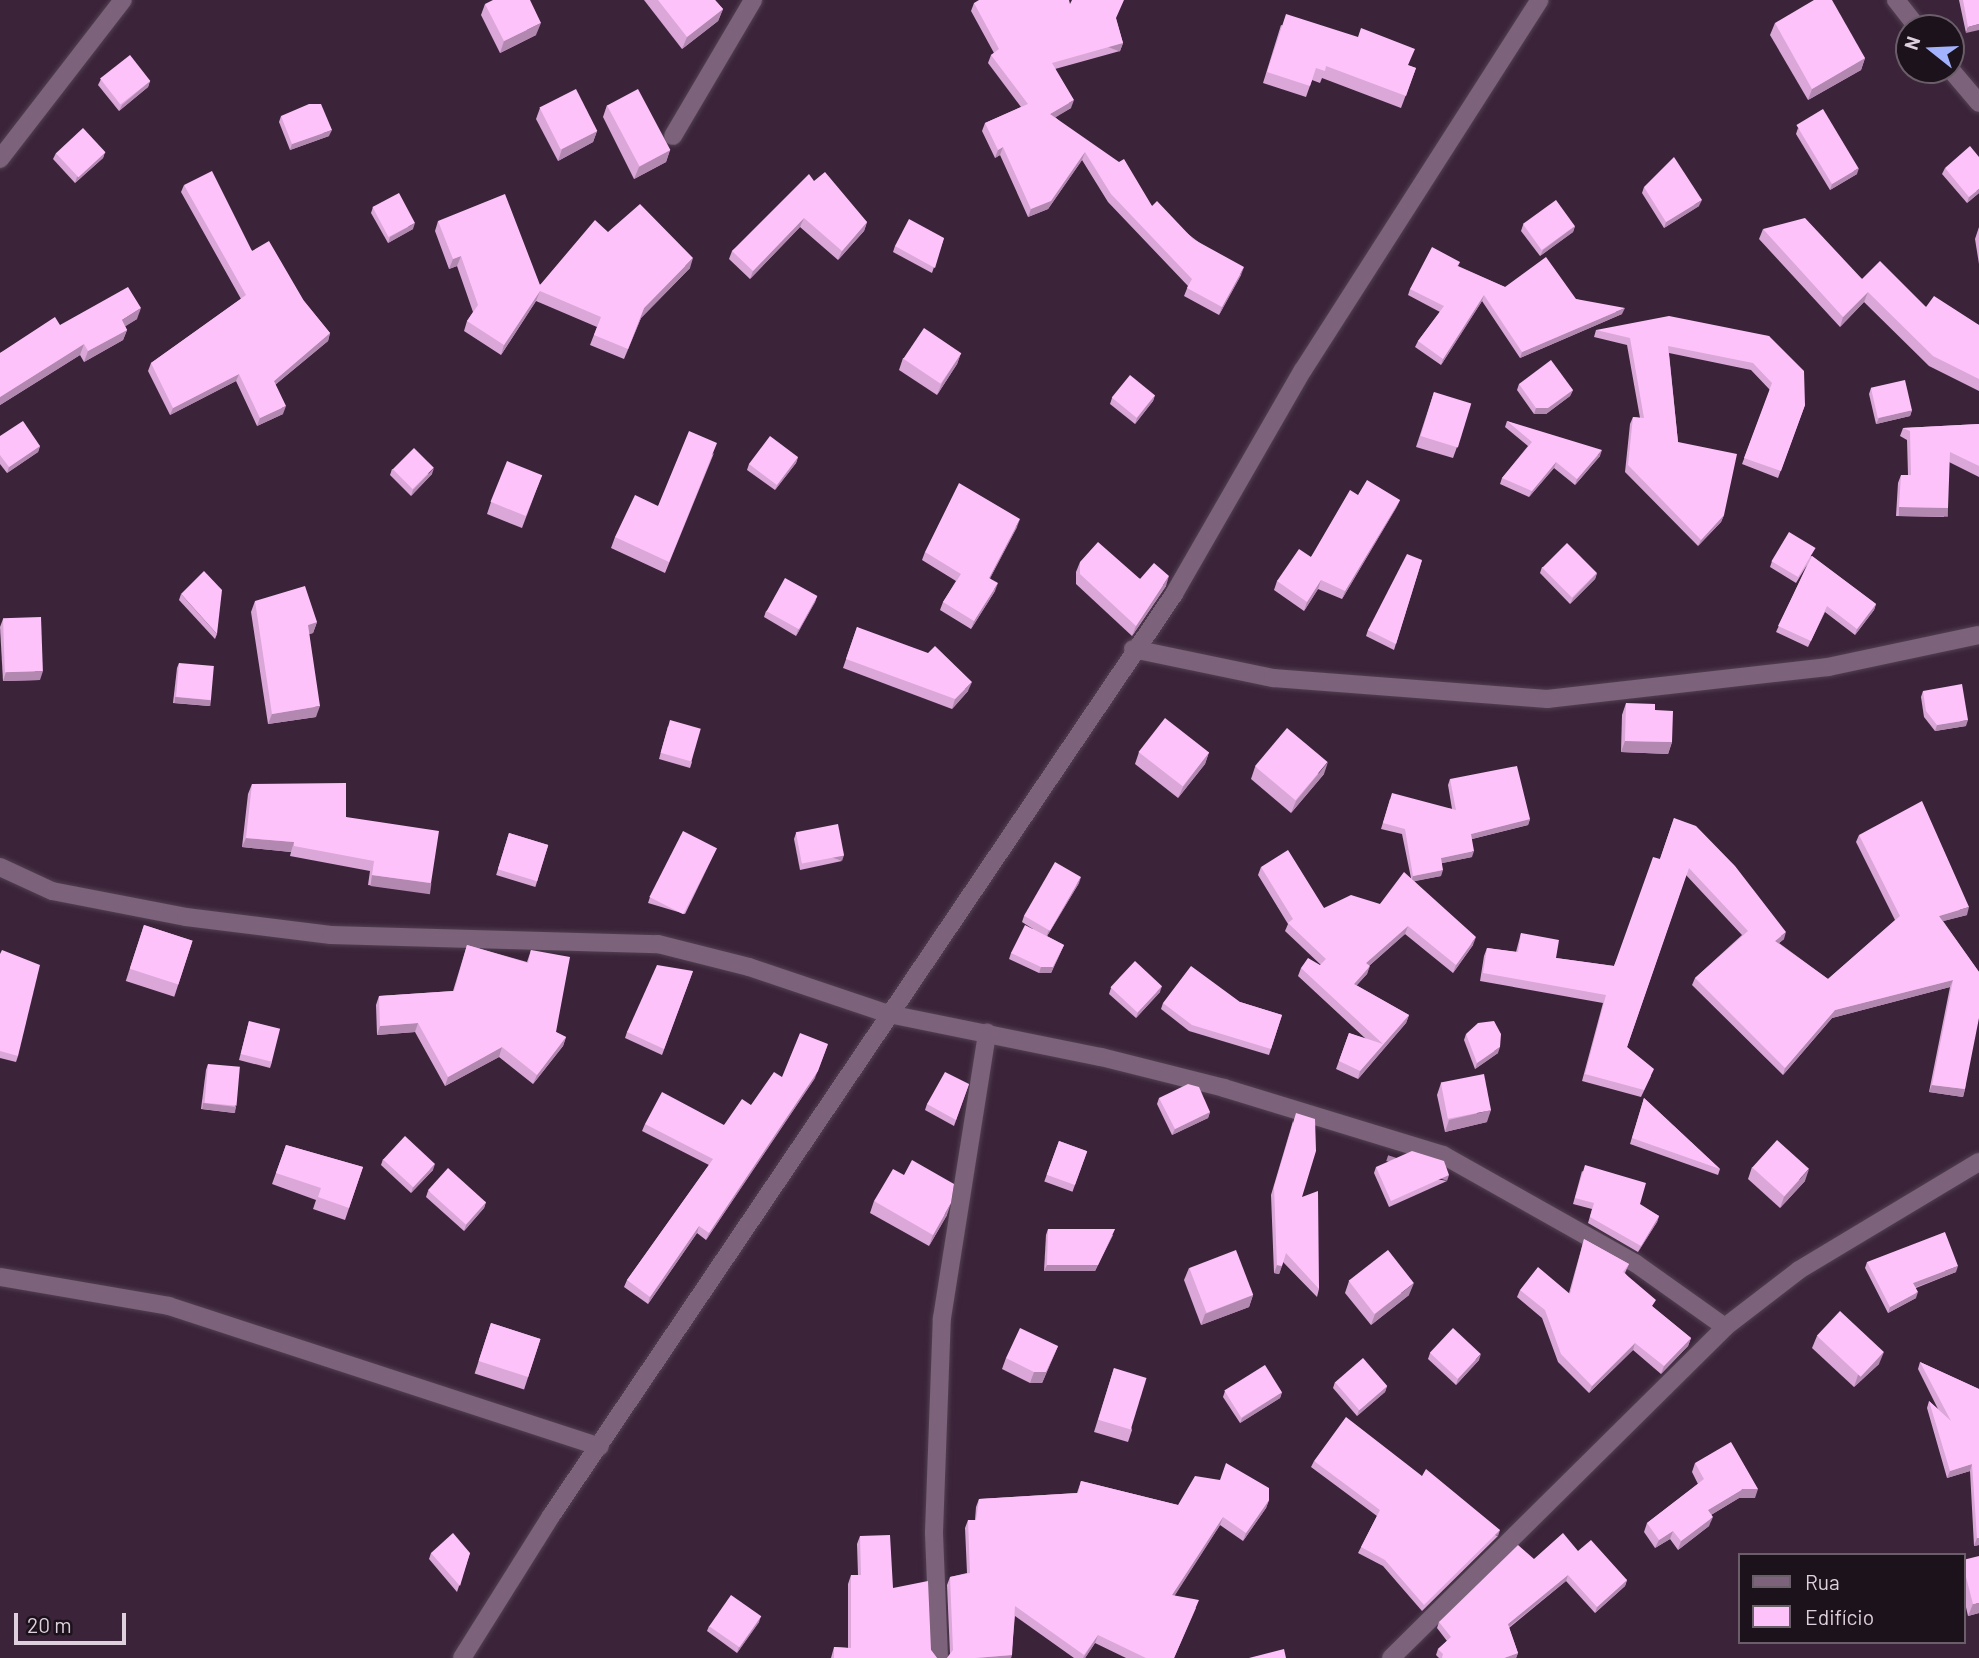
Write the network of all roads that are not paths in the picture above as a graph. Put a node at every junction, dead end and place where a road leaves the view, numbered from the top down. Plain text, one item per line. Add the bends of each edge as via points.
1 (123, 0) edge
2 (752, 0) edge
3 (1540, 0) edge
4 (1896, 0) edge
5 (1907, 14) edge
6 (1963, 84) edge
7 (1979, 103) edge
8 (673, 136) dead end
9 (0, 159) edge
10 (1979, 635) edge
11 (1133, 649) junction
12 (0, 867) edge
13 (889, 1014) junction
14 (987, 1033) junction
15 (1979, 1161) edge
16 (0, 1277) edge
17 (1725, 1327) junction
18 (600, 1447) junction
19 (462, 1658) edge
20 (939, 1658) edge
21 (1391, 1658) edge

1 - 9 street
2 - 8 street
3 - 11 street via 1303,370 1174,594
4 - 5 street
6 - 7 street
10 - 11 street via 1828,667 1547,699 1273,678
11 - 13 street
12 - 13 street via 52,891 186,917 331,934 658,944 749,967
13 - 14 street
13 - 18 street
14 - 17 street via 1224,1088 1443,1156 1635,1263
14 - 20 street via 942,1318 934,1532
15 - 17 street via 1799,1270
16 - 18 street via 169,1306
17 - 21 street
18 - 19 street

